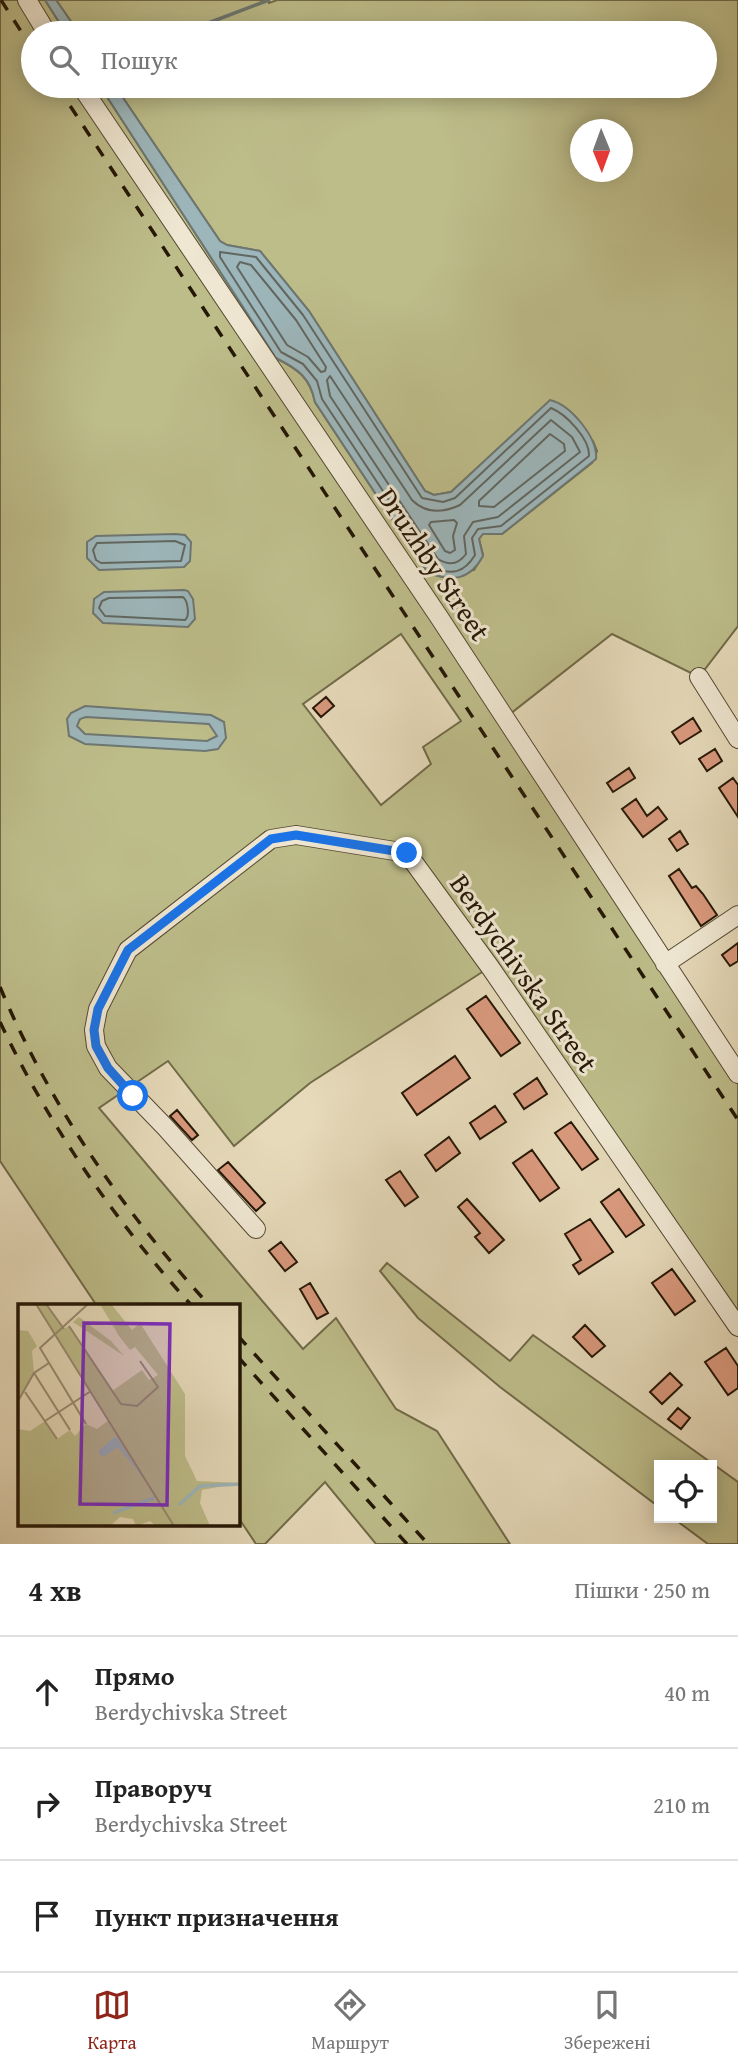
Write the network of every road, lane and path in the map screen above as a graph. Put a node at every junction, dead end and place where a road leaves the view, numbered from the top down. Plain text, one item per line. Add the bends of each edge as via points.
1 (27, 0) edge
2 (40, 21) edge
3 (90, 98) edge
4 (699, 677) dead end
5 (738, 739) edge
6 (738, 915) edge
7 (665, 964) junction
8 (738, 1074) edge
9 (256, 1229) dead end
10 (738, 1327) edge

1 - 2 street
3 - 7 street, Druzhby Street via 439,617
4 - 5 street
6 - 7 street
7 - 8 street, Druzhby Street
9 - 10 street, Berdychivska Street via 108,1068 96,1046 98,1009 128,950 271,839 296,835 407,853

